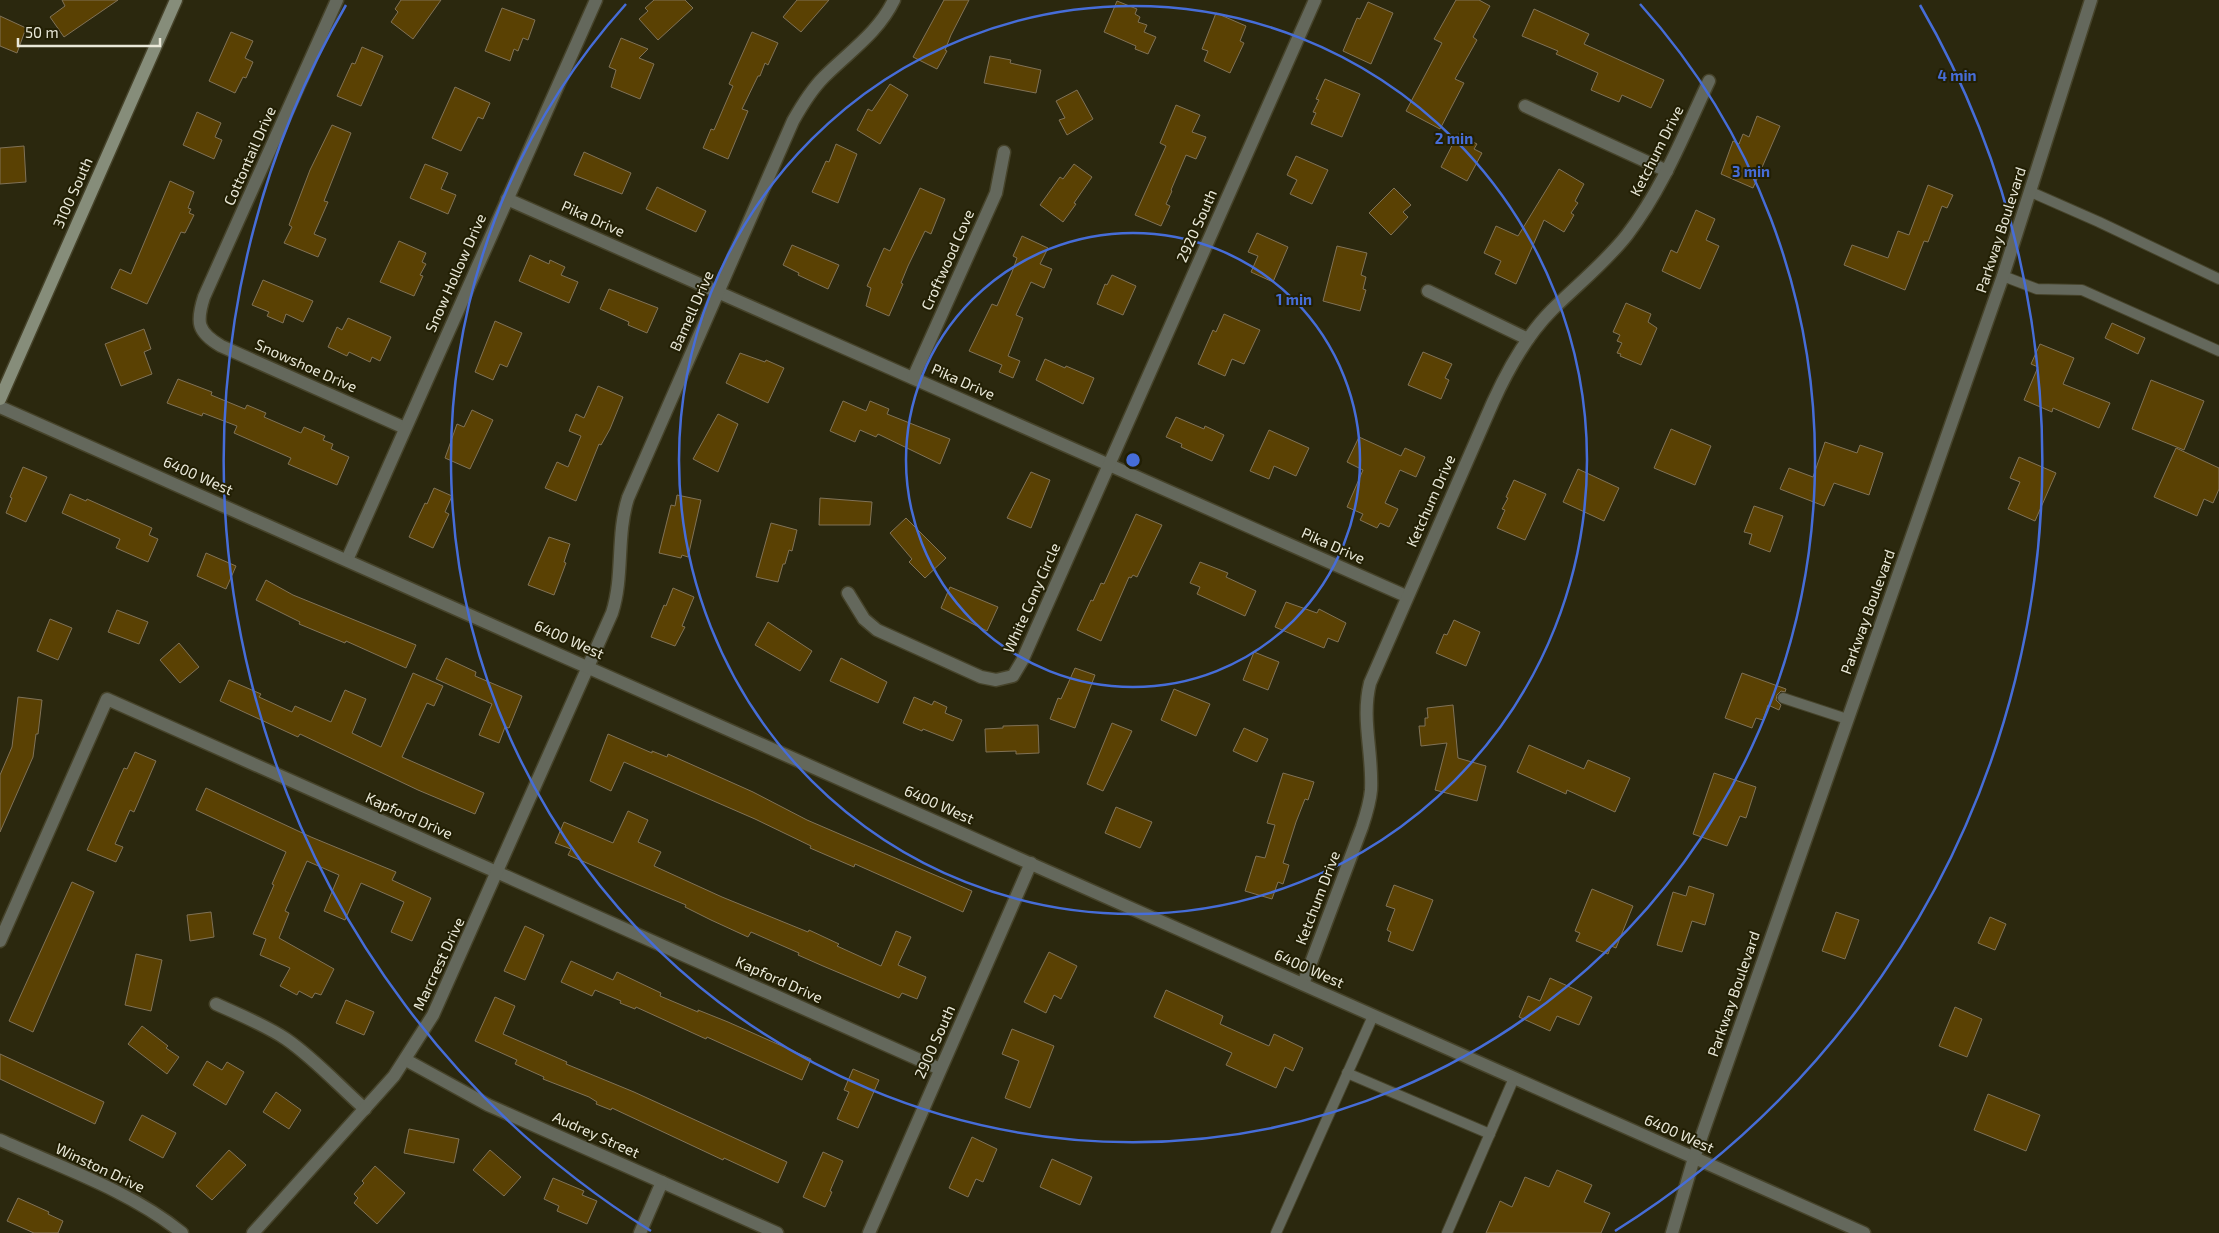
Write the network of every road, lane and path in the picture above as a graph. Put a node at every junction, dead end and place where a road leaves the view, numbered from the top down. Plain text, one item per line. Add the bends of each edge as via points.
1 (176, 0) edge
2 (337, 0) edge
3 (596, 0) edge
4 (894, 0) edge
5 (1314, 0) edge
6 (2091, 0) edge
7 (1709, 81) dead end
8 (1525, 106) dead end
9 (1004, 152) dead end
10 (1667, 172) junction
11 (2031, 192) junction
12 (507, 198) junction
13 (2003, 276) junction
14 (2219, 278) edge
15 (1428, 291) dead end
16 (718, 292) junction
17 (200, 326) joint
18 (1528, 339) junction
19 (2219, 351) edge
20 (914, 378) junction
21 (0, 399) edge
22 (0, 406) edge
23 (405, 428) junction
24 (1108, 464) junction
25 (347, 560) junction
26 (848, 593) dead end
27 (1406, 596) junction
28 (588, 667) junction
29 (1783, 698) dead end
30 (1847, 719) junction
31 (1031, 863) junction
32 (498, 873) junction
33 (0, 941) edge
34 (1303, 984) junction
35 (216, 1004) dead end
36 (1373, 1016) junction
37 (406, 1060) junction
38 (940, 1069) junction
39 (1347, 1073) junction
40 (1514, 1078) junction
41 (365, 1109) junction
42 (1490, 1134) junction
43 (0, 1140) edge
44 (1694, 1158) junction
45 (662, 1182) junction
46 (182, 1233) edge
47 (253, 1233) edge
48 (640, 1233) edge
49 (777, 1233) edge
50 (869, 1233) edge
51 (1276, 1233) edge
52 (1447, 1233) edge
53 (1672, 1233) edge
54 (1864, 1233) edge

1 - 21 main road, 3100 South
2 - 17 street, Cottontail Drive via 204,298
3 - 12 street, Snow Hollow Drive
4 - 16 street, Bamell Drive via 874,31 824,77 804,101
5 - 24 street, 2920 South
6 - 11 street, Parkway Boulevard
7 - 10 street, Ketchum Drive
8 - 10 street
9 - 20 street, Croftwood Cove via 996,193
10 - 18 street, Ketchum Drive via 1656,194 1626,236 1551,311
11 - 13 street, Parkway Boulevard
11 - 14 lane
12 - 16 street, Pika Drive
12 - 23 street, Snow Hollow Drive
13 - 19 lane via 2037,288 2082,290
13 - 30 street, Parkway Boulevard
15 - 18 street
16 - 20 street, Pika Drive
16 - 28 street, Bamell Drive via 628,498 620,534 619,585 615,604
17 - 23 street, Snowshoe Drive via 208,338 221,346
18 - 27 street, Ketchum Drive via 1505,377
20 - 24 street, Pika Drive
22 - 25 street, 6400 West
23 - 25 street, Snow Hollow Drive
24 - 26 street, White Cony Circle via 1014,676 996,680 981,677 885,634 864,619
24 - 27 street, Pika Drive
25 - 28 street, 6400 West
27 - 34 street, Ketchum Drive via 1367,695 1365,720 1371,778 1368,808
28 - 31 street, 6400 West
28 - 32 street, Marcrest Drive
29 - 30 lane
30 - 44 street, Parkway Boulevard
31 - 34 street, 6400 West
31 - 38 street, 2900 South
32 - 33 street, Kapford Drive via 107,699
32 - 37 street, Marcrest Drive via 444,996
32 - 38 street, Kapford Drive
34 - 36 street, 6400 West
35 - 41 street via 287,1040
36 - 39 lane
36 - 40 street, 6400 West
37 - 41 street, Marcrest Drive
37 - 45 street, Audrey Street via 480,1102
38 - 50 street, 2900 South
39 - 42 lane
39 - 51 lane
40 - 42 lane
40 - 44 street, 6400 West
41 - 47 street, Marcrest Drive
42 - 52 lane
43 - 46 street, Winston Drive via 127,1197
44 - 53 street, Parkway Boulevard
44 - 54 street, 6400 West
45 - 48 street
45 - 49 street, Audrey Street

